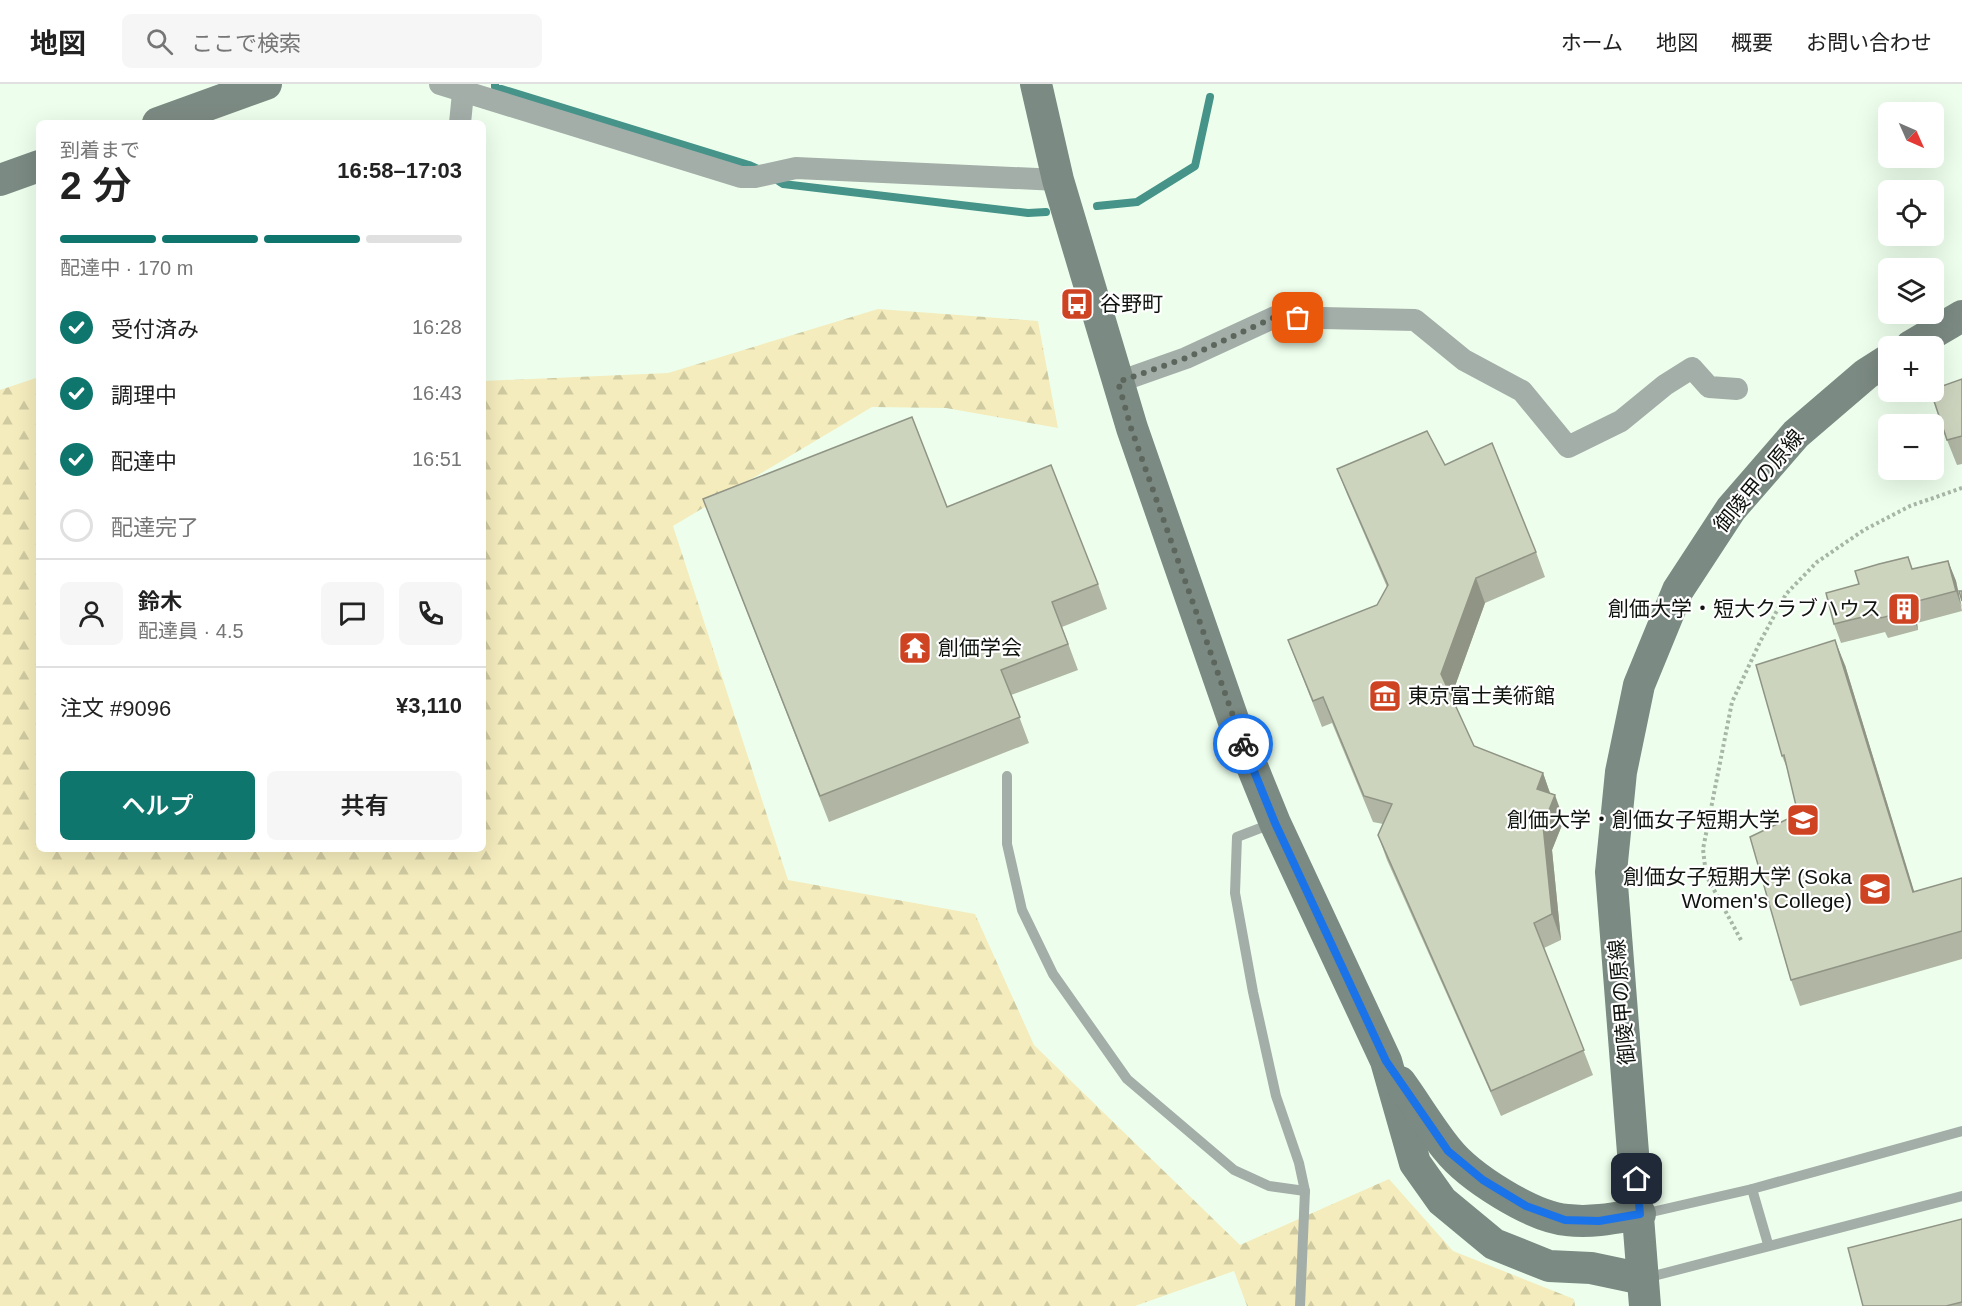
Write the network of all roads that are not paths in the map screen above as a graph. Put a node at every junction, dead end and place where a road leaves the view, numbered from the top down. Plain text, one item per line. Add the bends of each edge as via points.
1 (266, 84) edge
2 (440, 84) edge
3 (1036, 84) edge
4 (463, 93) junction
5 (166, 120) edge
6 (460, 120) edge
7 (36, 167) edge
8 (0, 180) edge
9 (1058, 180) junction
10 (1962, 316) edge
11 (1928, 336) edge
12 (1878, 366) edge
13 (1118, 382) junction
14 (1737, 389) dead end
15 (1007, 776) dead end
16 (1275, 823) junction
17 (1386, 1061) junction
18 (1962, 1131) edge
19 (1752, 1189) junction
20 (1305, 1191) junction
21 (1962, 1196) edge
22 (1640, 1214) junction
23 (1768, 1244) junction
24 (1644, 1293) edge
25 (1300, 1306) edge

1 - 5 street
2 - 4 street
3 - 9 street
4 - 6 street
4 - 9 street via 741,177 795,168
7 - 8 street
9 - 13 street
10 - 11 street
12 - 22 street, 御陵甲の原線 via 1796,434 1731,508 1678,590 1639,685 1621,772 1611,872
13 - 14 street via 1186,358 1275,317 1414,320 1464,360 1522,391 1568,447 1622,421 1665,385 1692,369 1708,387
13 - 16 street via 1234,722
15 - 20 lane via 1007,844 1022,910 1053,974 1127,1079 1234,1170 1269,1186
16 - 17 street
16 - 20 lane via 1237,837 1235,893 1276,1096
17 - 22 street via 1448,1151 1483,1180 1526,1206 1565,1220 1599,1221
17 - 24 street via 1414,1162 1442,1201 1494,1244 1549,1266 1591,1268
18 - 19 lane
19 - 22 lane
19 - 23 lane
20 - 25 lane
21 - 23 lane
22 - 24 street, 御陵甲の原線
23 - 24 lane

